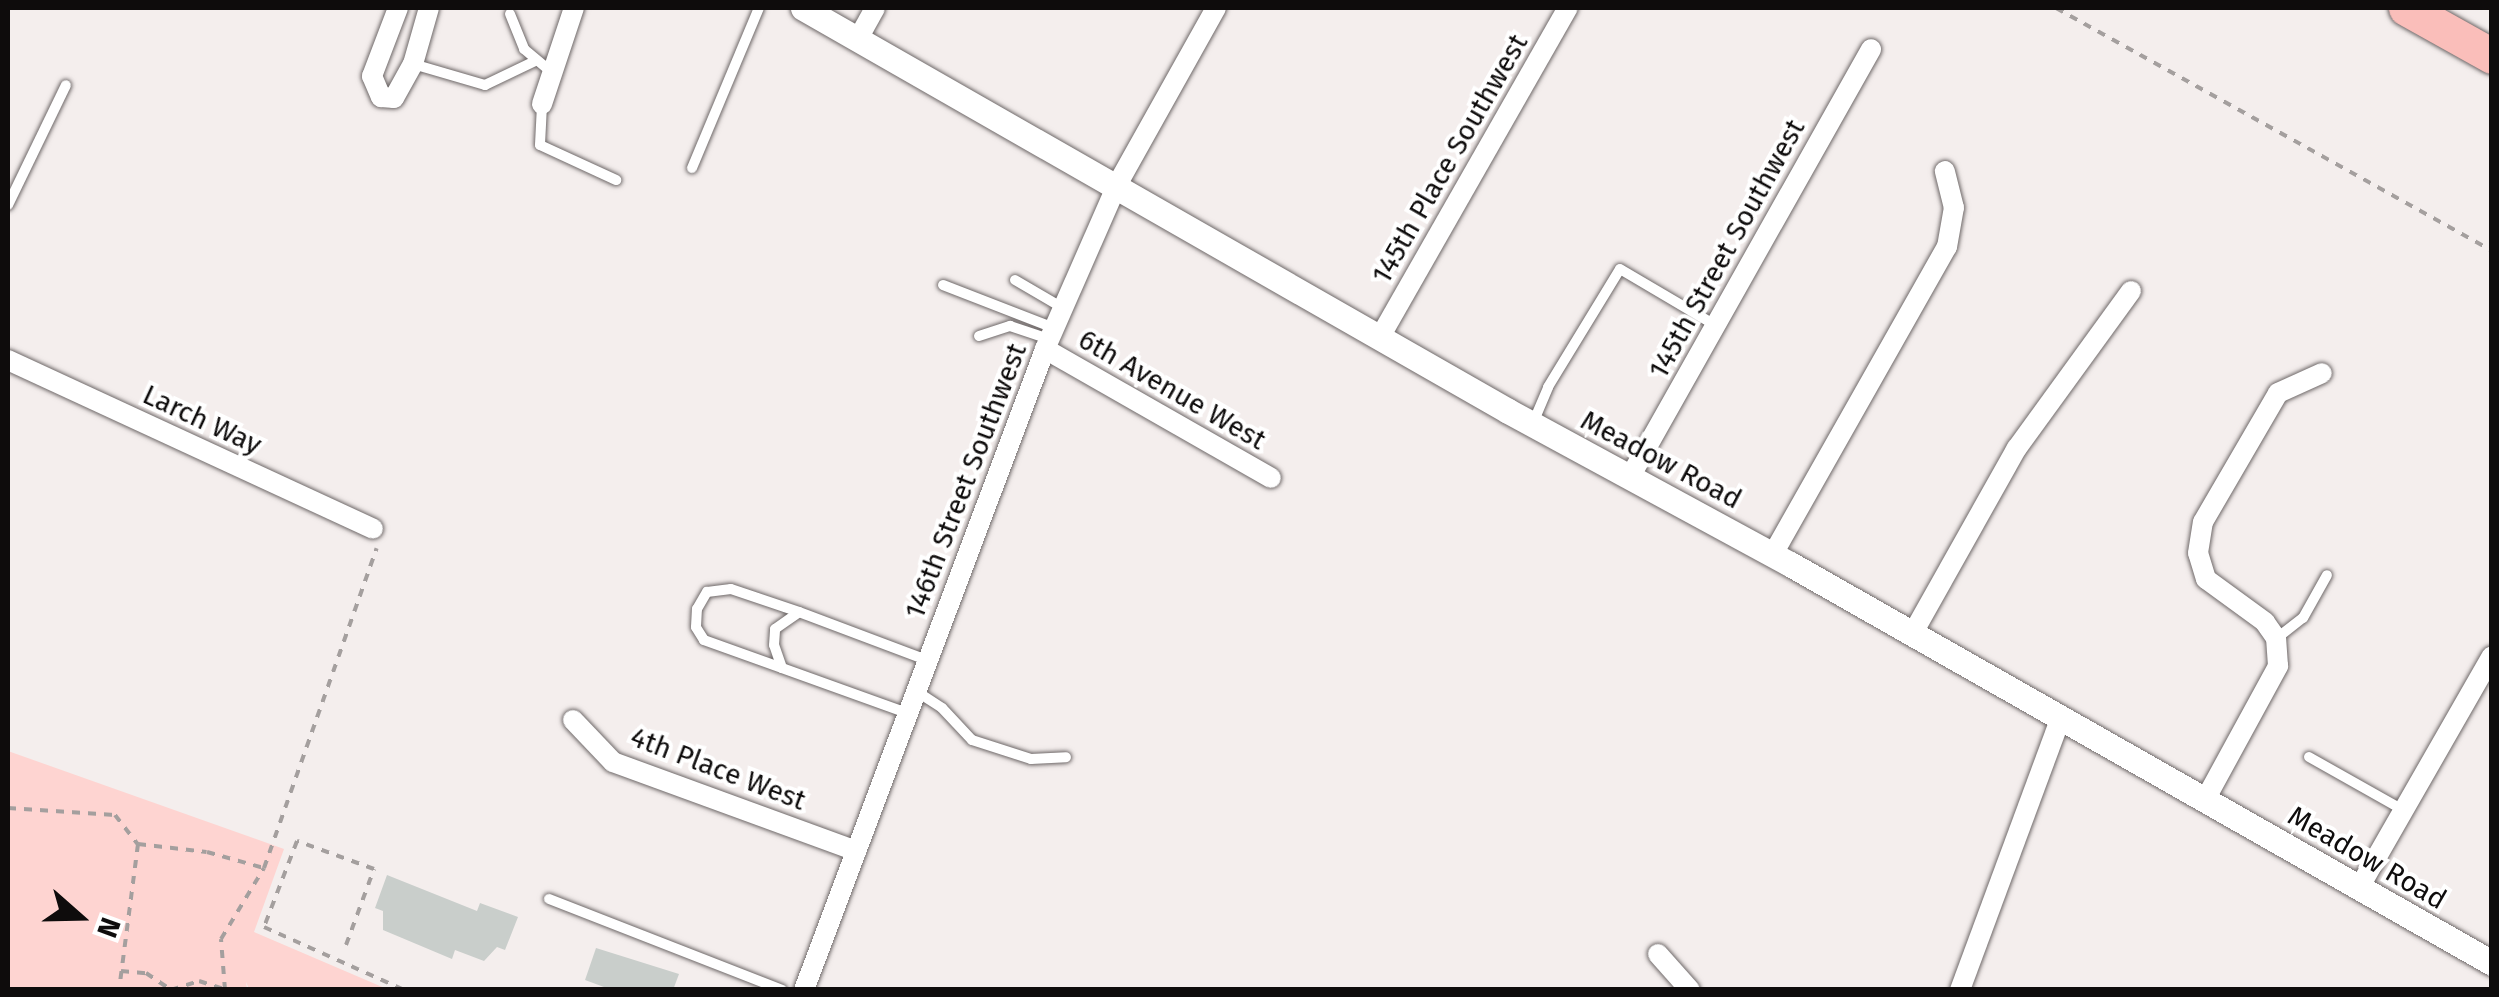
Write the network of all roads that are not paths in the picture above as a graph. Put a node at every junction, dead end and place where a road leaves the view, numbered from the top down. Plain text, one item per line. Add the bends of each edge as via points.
1 (398, 8) edge
2 (429, 8) edge
3 (574, 8) edge
4 (758, 8) edge
5 (803, 8) edge
6 (876, 8) edge
7 (1568, 8) edge
8 (2406, 8) edge
9 (1209, 10) edge
10 (510, 14) dead end
11 (859, 37) junction
12 (1871, 48) dead end
13 (2492, 56) edge
14 (413, 64) junction
15 (543, 66) junction
16 (66, 85) dead end
17 (542, 104) joint
18 (692, 168) dead end
19 (1945, 171) dead end
20 (616, 180) dead end
21 (1117, 185) junction
22 (8, 205) edge
23 (1015, 280) dead end
24 (943, 285) dead end
25 (2131, 291) dead end
26 (1716, 325) junction
27 (1053, 331) junction
28 (979, 336) dead end
29 (1380, 337) junction
30 (8, 360) edge
31 (2322, 372) dead end
32 (1533, 424) junction
33 (1630, 477) junction
34 (1272, 478) dead end
35 (373, 529) road end
36 (1773, 554) junction
37 (2326, 575) dead end
38 (798, 612) junction
39 (1912, 633) junction
40 (2276, 638) junction
41 (2492, 656) edge
42 (927, 660) junction
43 (782, 668) junction
44 (916, 691) junction
45 (907, 713) junction
46 (2060, 717) junction
47 (573, 720) dead end
48 (1066, 757) dead end
49 (2309, 757) dead end
50 (2205, 800) junction
51 (2404, 811) junction
52 (856, 850) junction
53 (2359, 888) junction
54 (549, 900) dead end
55 (1658, 954) dead end
56 (2492, 963) edge
57 (782, 990) edge
58 (804, 990) edge
59 (1690, 990) edge
60 (1960, 990) edge

1 - 14 street via 372,76 380,97 394,98
2 - 14 street
3 - 15 street
4 - 18 lane
5 - 11 street, Meadow Road
6 - 11 street
7 - 29 street, 145th Place Southwest
8 - 13 highway
9 - 21 street, 146th Street Southwest
10 - 15 lane via 524,50
11 - 21 street, Meadow Road
12 - 26 street, 145th Street Southwest
14 - 15 lane via 485,85
15 - 17 street
16 - 22 lane
17 - 20 lane via 540,145
19 - 36 street via 1954,208 1947,247
21 - 27 street, 146th Street Southwest
21 - 29 street, Meadow Road
23 - 27 lane
24 - 27 lane
25 - 39 street via 2017,448
26 - 32 lane via 1620,269 1548,387
26 - 33 street, 145th Street Southwest
27 - 28 lane via 1010,326
27 - 34 street, 6th Avenue West
27 - 42 street, 146th Street Southwest
29 - 32 street, Meadow Road
30 - 35 street, Larch Way
31 - 40 street via 2278,393 2203,522 2198,553 2206,579 2265,622
32 - 33 street, Meadow Road
33 - 36 street, Meadow Road
36 - 39 street, Meadow Road
37 - 40 lane via 2303,618
38 - 42 lane
38 - 43 lane via 775,628
38 - 43 lane via 730,589 707,592 698,609 696,627 704,640
39 - 46 street, Meadow Road
40 - 50 street via 2278,666 2268,690
41 - 51 street
42 - 44 street, 146th Street Southwest
43 - 45 lane
44 - 45 street, 146th Street Southwest
44 - 48 lane via 972,740 1031,759
45 - 52 street, 146th Street Southwest
46 - 50 street, Meadow Road
46 - 60 street
47 - 52 street, 4th Place West via 613,762
49 - 51 lane
50 - 53 street, Meadow Road
51 - 53 street
52 - 58 street, 146th Street Southwest
53 - 56 street, Meadow Road
54 - 57 lane
55 - 59 street

